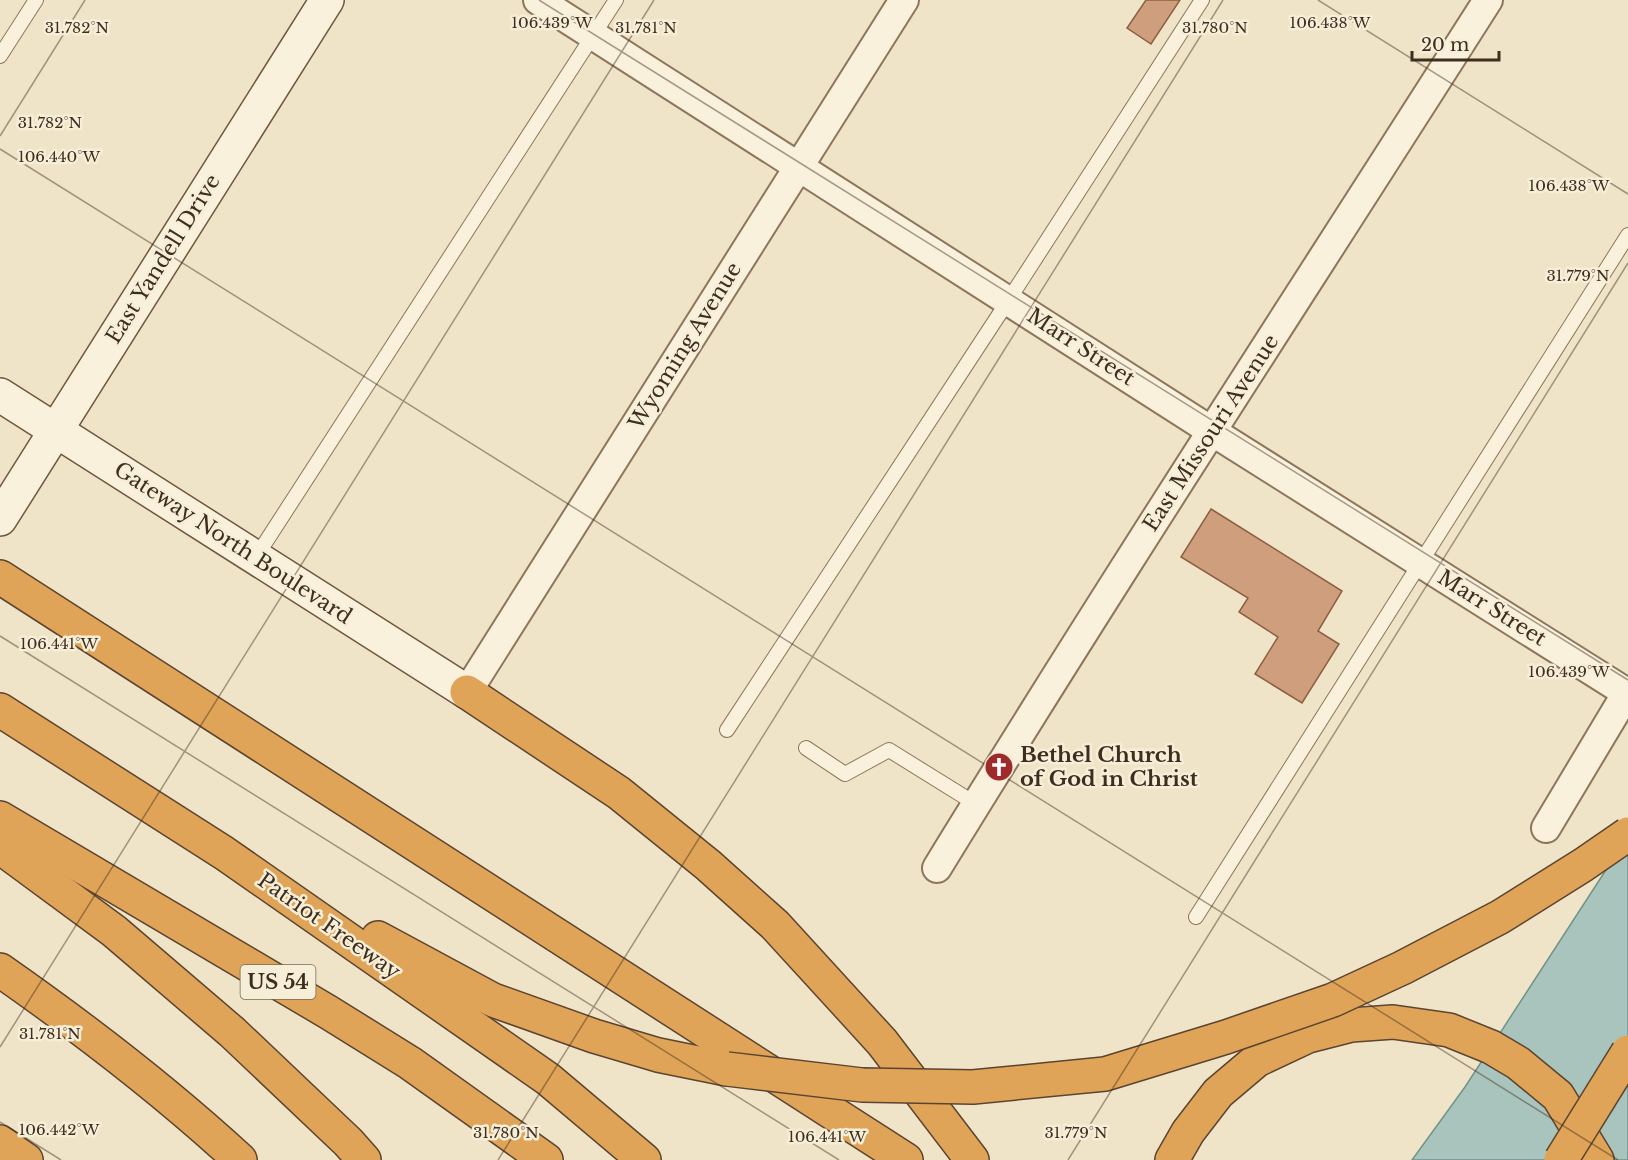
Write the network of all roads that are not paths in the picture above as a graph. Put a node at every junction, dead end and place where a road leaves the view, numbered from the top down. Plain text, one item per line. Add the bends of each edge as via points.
1 (36, 0) edge
2 (327, 0) edge
3 (538, 0) edge
4 (616, 0) edge
5 (904, 0) edge
6 (1202, 0) edge
7 (1488, 0) edge
8 (593, 35) junction
9 (0, 56) edge
10 (799, 167) junction
11 (1628, 235) edge
12 (1008, 301) junction
13 (0, 395) edge
14 (56, 430) junction
15 (1213, 432) junction
16 (0, 519) edge
17 (256, 557) junction
18 (1420, 563) junction
19 (0, 577) edge
20 (466, 692) junction
21 (1627, 692) edge
22 (0, 710) edge
23 (727, 730) dead end
24 (806, 748) dead end
25 (976, 804) junction
26 (0, 818) edge
27 (1546, 828) dead end
28 (1628, 834) edge
29 (0, 847) edge
30 (224, 852) junction
31 (937, 868) dead end
32 (1196, 917) dead end
33 (0, 970) edge
34 (1628, 1052) edge
35 (0, 1142) edge
36 (26, 1160) edge
37 (240, 1160) edge
38 (364, 1160) edge
39 (546, 1160) edge
40 (644, 1160) edge
41 (906, 1160) edge
42 (972, 1160) edge
43 (1172, 1160) edge
44 (1561, 1160) edge
45 (1597, 1160) edge

1 - 9 lane
2 - 14 street, East Yandell Drive
3 - 8 street, Marr Street
4 - 8 lane
5 - 10 street, Wyoming Avenue
6 - 12 lane
7 - 15 street, East Missouri Avenue
8 - 10 street, Marr Street
8 - 17 lane
10 - 12 street, Marr Street
10 - 20 street, Wyoming Avenue
11 - 18 lane
12 - 15 street, Marr Street
12 - 23 lane
13 - 14 street, Gateway North Boulevard
14 - 16 street, East Yandell Drive
14 - 17 street, Gateway North Boulevard
15 - 18 street, Marr Street
15 - 25 street, East Missouri Avenue
17 - 20 street, Gateway North Boulevard
18 - 21 street, Marr Street
18 - 32 lane
19 - 41 highway, bridge
20 - 42 highway via 619,793 708,864 774,925 882,1042
21 - 27 street
22 - 30 highway, Patriot Freeway
24 - 25 lane via 845,774 889,750
25 - 31 street, East Missouri Avenue
26 - 39 highway, US 54 via 400,1057
28 - 30 highway, bridge via 1500,917 1333,1000 1105,1074 973,1087 862,1085 727,1069 658,1055 594,1036 493,1000
29 - 38 highway via 114,931 232,1032
30 - 40 highway, Patriot Freeway via 548,1079
33 - 37 highway via 166,1096
34 - 44 highway, bridge
35 - 36 highway
43 - 45 highway via 1218,1093 1257,1060 1308,1036 1351,1024 1393,1022 1449,1030 1518,1063 1558,1096

